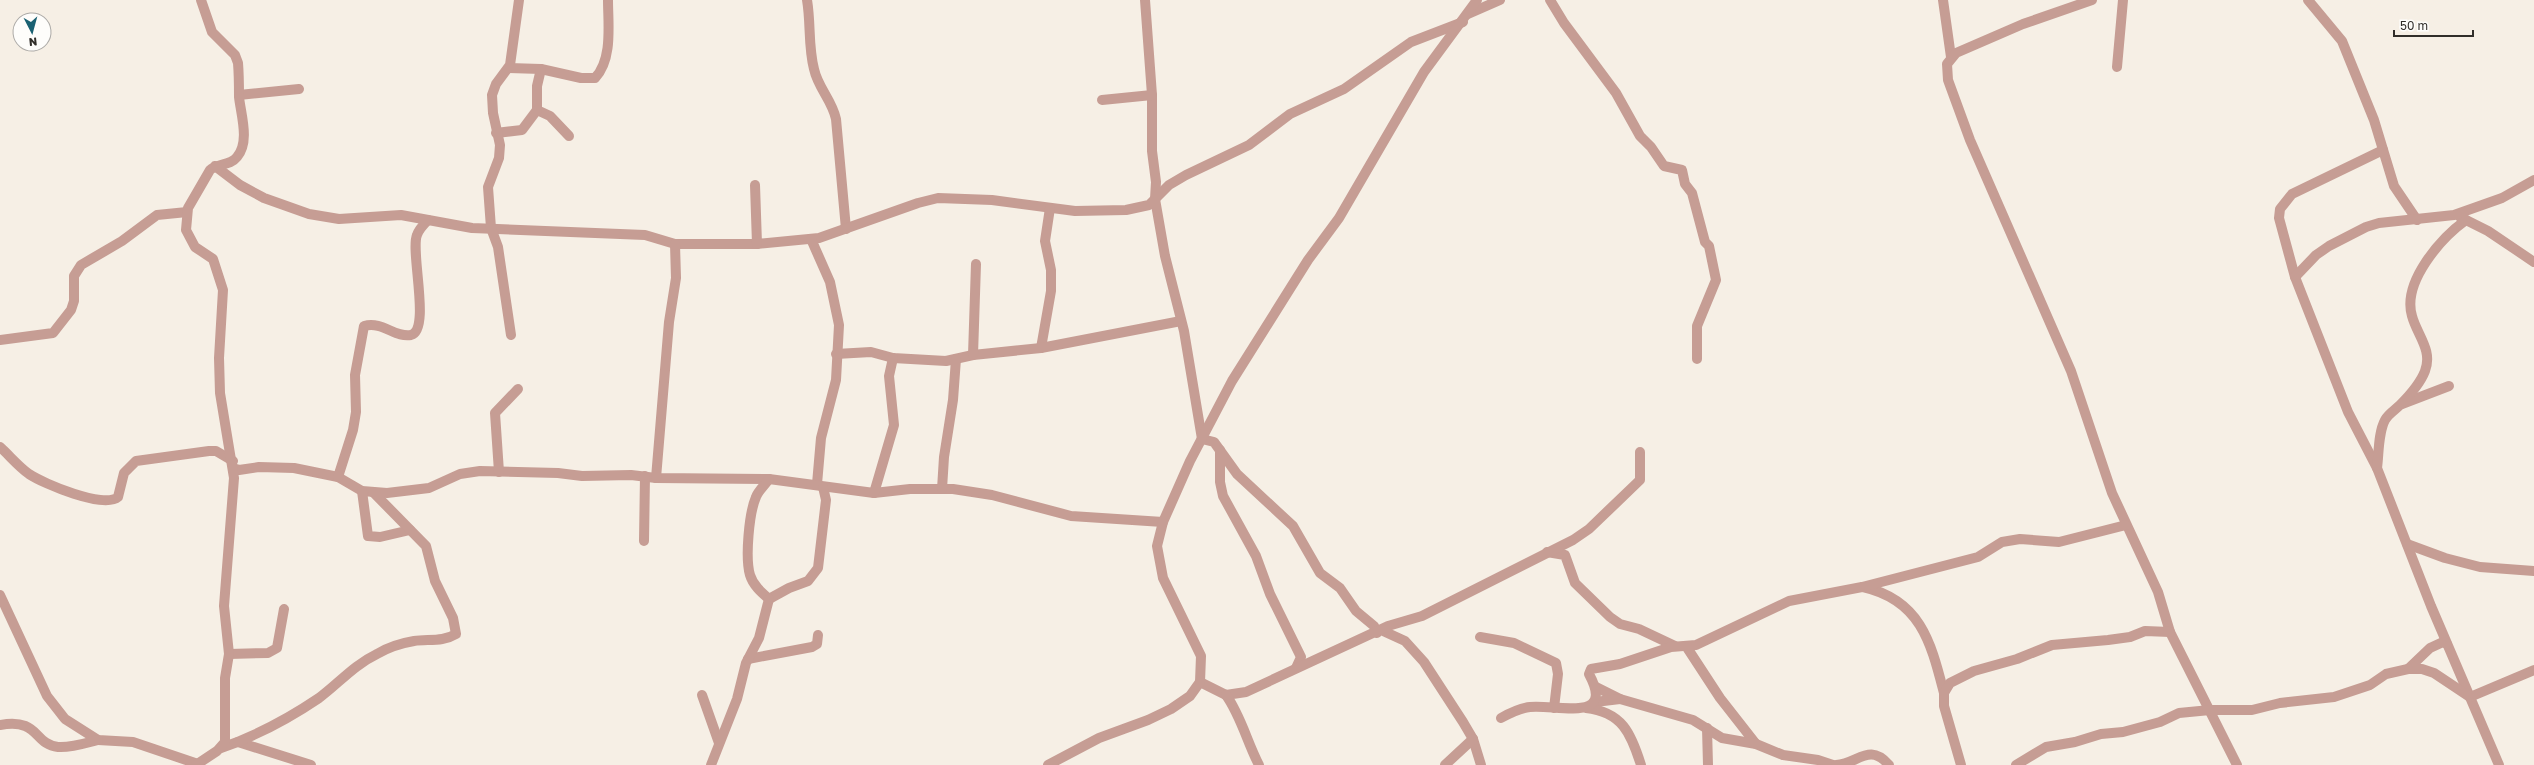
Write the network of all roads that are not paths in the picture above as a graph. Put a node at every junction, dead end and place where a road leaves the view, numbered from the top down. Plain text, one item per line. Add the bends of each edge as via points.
1 (201, 0) edge
2 (519, 0) edge
3 (608, 0) edge
4 (807, 0) edge
5 (1145, 0) edge
6 (1477, 0) edge
7 (1500, 0) edge
8 (1550, 0) edge
9 (1943, 0) edge
10 (2092, 0) edge
11 (2123, 0) edge
12 (2308, 0) edge
13 (1465, 18) junction
14 (1951, 57) junction
15 (2117, 67) dead end
16 (509, 68) junction
17 (541, 69) junction
18 (299, 89) dead end
19 (239, 95) junction
20 (1152, 95) junction
21 (1102, 100) dead end
22 (537, 110) junction
23 (496, 133) junction
24 (569, 136) dead end
25 (2383, 150) junction
26 (215, 166) junction
27 (2534, 180) edge
28 (755, 185) dead end
29 (1155, 199) junction
30 (1050, 208) junction
31 (187, 212) junction
32 (2454, 215) junction
33 (428, 220) junction
34 (2417, 220) junction
35 (2466, 220) junction
36 (491, 228) junction
37 (846, 229) junction
38 (811, 239) junction
39 (675, 244) junction
40 (757, 244) junction
41 (2534, 262) edge
42 (976, 264) dead end
43 (2295, 276) junction
44 (1181, 321) junction
45 (511, 335) dead end
46 (0, 340) edge
47 (1040, 348) junction
48 (836, 354) junction
49 (973, 355) junction
50 (893, 358) junction
51 (1697, 359) dead end
52 (956, 360) junction
53 (2449, 386) dead end
54 (518, 389) dead end
55 (2400, 405) junction
56 (1202, 439) junction
57 (0, 447) edge
58 (1220, 450) junction
59 (1640, 452) dead end
60 (233, 465) junction
61 (2377, 468) junction
62 (499, 472) junction
63 (645, 476) junction
64 (338, 477) junction
65 (656, 478) junction
66 (769, 479) junction
67 (820, 486) junction
68 (942, 489) junction
69 (362, 491) junction
70 (373, 492) junction
71 (874, 493) junction
72 (1163, 522) junction
73 (2126, 525) junction
74 (410, 530) junction
75 (644, 541) dead end
76 (2407, 544) junction
77 (1547, 552) junction
78 (2534, 571) edge
79 (1862, 587) junction
80 (0, 596) edge
81 (769, 599) junction
82 (284, 609) dead end
83 (1379, 632) junction
84 (2170, 632) junction
85 (818, 635) dead end
86 (1480, 637) dead end
87 (2447, 644) junction
88 (1681, 646) junction
89 (229, 654) junction
90 (748, 659) junction
91 (1296, 668) junction
92 (2408, 669) junction
93 (2534, 670) edge
94 (1200, 682) junction
95 (1596, 686) junction
96 (1944, 694) junction
97 (702, 695) dead end
98 (1226, 695) junction
99 (2470, 696) junction
100 (1620, 699) junction
101 (1595, 702) junction
102 (1554, 708) junction
103 (1586, 708) junction
104 (2210, 710) junction
105 (1501, 718) dead end
106 (0, 725) edge
107 (1707, 728) junction
108 (1473, 739) junction
109 (98, 740) junction
110 (238, 742) junction
111 (719, 743) junction
112 (1756, 744) junction
113 (221, 748) junction
114 (210, 761) edge
115 (197, 764) edge
116 (311, 765) edge
117 (711, 765) edge
118 (1048, 765) edge
119 (1260, 765) edge
120 (1445, 765) edge
121 (1481, 765) edge
122 (1641, 765) edge
123 (1708, 765) edge
124 (1835, 765) edge
125 (1889, 765) edge
126 (1962, 765) edge
127 (2016, 765) edge
128 (2237, 765) edge
129 (2499, 765) edge

1 - 19 street via 212,32 236,59
2 - 16 street
3 - 17 street via 607,45 601,72 595,78 581,78
4 - 37 street via 814,69 818,84 833,106 836,119
5 - 20 street
6 - 13 street
7 - 13 street
8 - 51 street via 1616,93 1640,136 1664,166 1682,170 1685,184 1692,193 1715,274 1714,290 1697,326
9 - 14 street
10 - 14 street via 2023,24
11 - 15 street
12 - 25 street via 2342,41 2374,120
13 - 29 street via 1411,42 1344,89 1290,114 1249,144 1169,185
13 - 56 street via 1424,72 1339,218 1308,260 1232,380
14 - 73 street via 1947,64 1948,80 1970,140 2071,371 2112,493
16 - 17 street
16 - 23 street via 496,84 492,95
17 - 22 street via 537,86
18 - 19 street
19 - 26 street via 243,128 241,150 230,162
20 - 21 street
20 - 29 street
22 - 23 street via 522,130
22 - 24 street via 550,116
23 - 36 street via 500,145 499,158 488,187
25 - 34 street via 2394,186
25 - 43 street via 2306,186 2284,202 2279,218
26 - 31 street via 205,177
26 - 33 street via 240,185 264,198 309,214 339,219 401,215
27 - 32 street via 2502,198
28 - 40 street
29 - 30 street via 1145,207 1109,212
29 - 44 street via 1165,256
30 - 37 street via 992,200 938,198
30 - 47 street via 1045,241 1051,270 1051,291
31 - 46 street via 158,215 82,265 74,276 74,301 71,310 53,333
31 - 60 street via 186,230 200,252 213,259 223,290 220,393
32 - 34 street
32 - 35 street
33 - 36 street via 458,227
33 - 64 street via 416,235 415,260 420,291 416,332 405,335 372,324 362,329 362,345 355,375 356,412
34 - 43 street via 2379,223 2366,227 2329,246
35 - 41 street via 2488,231
35 - 55 street via 2451,230 2436,248 2412,290 2412,317 2426,347 2428,361 2420,381
36 - 39 street via 549,233 645,235
36 - 45 street via 498,247
37 - 38 street
38 - 40 street
38 - 48 street via 830,282 837,308 839,325
39 - 40 street
39 - 65 street via 676,278 669,322
42 - 49 street
43 - 61 street via 2348,412
44 - 47 street
44 - 56 street
47 - 49 street
48 - 50 street via 871,352
48 - 67 street via 836,380 821,438
49 - 52 street
50 - 52 street
50 - 71 street via 890,376 894,425
52 - 68 street via 954,400 944,457
53 - 55 street
54 - 62 street via 495,413
55 - 61 street via 2384,422
56 - 58 street via 1214,442
56 - 72 street
57 - 60 street via 24,470 41,480 92,499 108,502 118,497 124,473 136,461 216,451
58 - 83 street via 1237,474 1293,526 1320,573 1340,588 1356,610
58 - 91 street via 1222,496 1256,556 1270,594 1295,642 1301,657
59 - 77 street via 1642,476 1629,493 1590,530
60 - 64 street via 239,470 259,467 294,468
60 - 89 street via 234,491 224,606
61 - 76 street
62 - 63 street
62 - 70 street via 463,473 429,488
63 - 65 street
63 - 75 street
64 - 69 street
65 - 66 street
66 - 67 street
66 - 81 street via 756,496 748,559 750,574 758,589
67 - 71 street
67 - 81 street via 826,500 818,568 808,581
68 - 71 street
68 - 72 street via 992,495 1071,516
69 - 70 street
69 - 74 street via 368,536 380,537
70 - 74 street
72 - 94 street via 1157,546 1163,578 1201,656
73 - 79 street via 2059,542 2020,539 2002,542 1978,557
73 - 84 street via 2158,592
74 - 110 street via 426,546 435,581 453,618 456,634 443,639 413,642 379,653 350,670 331,688 297,712
76 - 78 street via 2444,558 2480,567
76 - 87 street
77 - 83 street via 1427,613
77 - 88 street via 1565,555 1575,583 1610,617 1620,624
79 - 88 street via 1789,601 1696,645
79 - 96 street via 1894,598 1918,620 1927,636
80 - 109 street via 47,696 72,725
81 - 90 street via 759,638
82 - 89 street via 277,648 268,654
83 - 91 street
83 - 108 street via 1406,641 1414,649
84 - 96 street via 2145,631 2130,637 2052,645 2017,659 1974,671 1950,683
84 - 104 street
85 - 90 street via 817,644 812,647
86 - 102 street via 1514,643 1556,663 1558,674
87 - 92 street via 2443,642 2430,648
87 - 99 street
88 - 95 street via 1648,653 1620,664 1595,667 1589,674
88 - 112 street
89 - 113 street via 225,678 225,742
90 - 111 street via 737,699
91 - 98 street via 1246,692
92 - 99 street via 2422,669 2434,673
92 - 104 street via 2386,674 2370,685 2334,697 2280,703 2252,710
93 - 99 street
94 - 98 street
94 - 118 street via 1190,696 1171,709 1099,738
95 - 100 street
95 - 101 street
96 - 126 street via 1947,718
97 - 111 street
98 - 119 street via 1235,708 1251,751
99 - 129 street
100 - 101 street
100 - 107 street via 1663,710 1693,720
101 - 103 street
102 - 103 street
102 - 105 street via 1522,709
103 - 122 street via 1602,710 1620,722 1634,744
104 - 127 street via 2178,714 2160,722 2123,732 2102,734 2046,747
104 - 128 street
106 - 109 street via 11,722 25,725 46,742 59,747
107 - 112 street via 1722,738
107 - 123 street
108 - 120 street
108 - 121 street
109 - 115 street via 133,742
110 - 113 street
110 - 116 street
111 - 117 street
112 - 124 street via 1783,755
113 - 114 street
114 - 115 street
124 - 125 street via 1846,764 1866,754 1878,756

